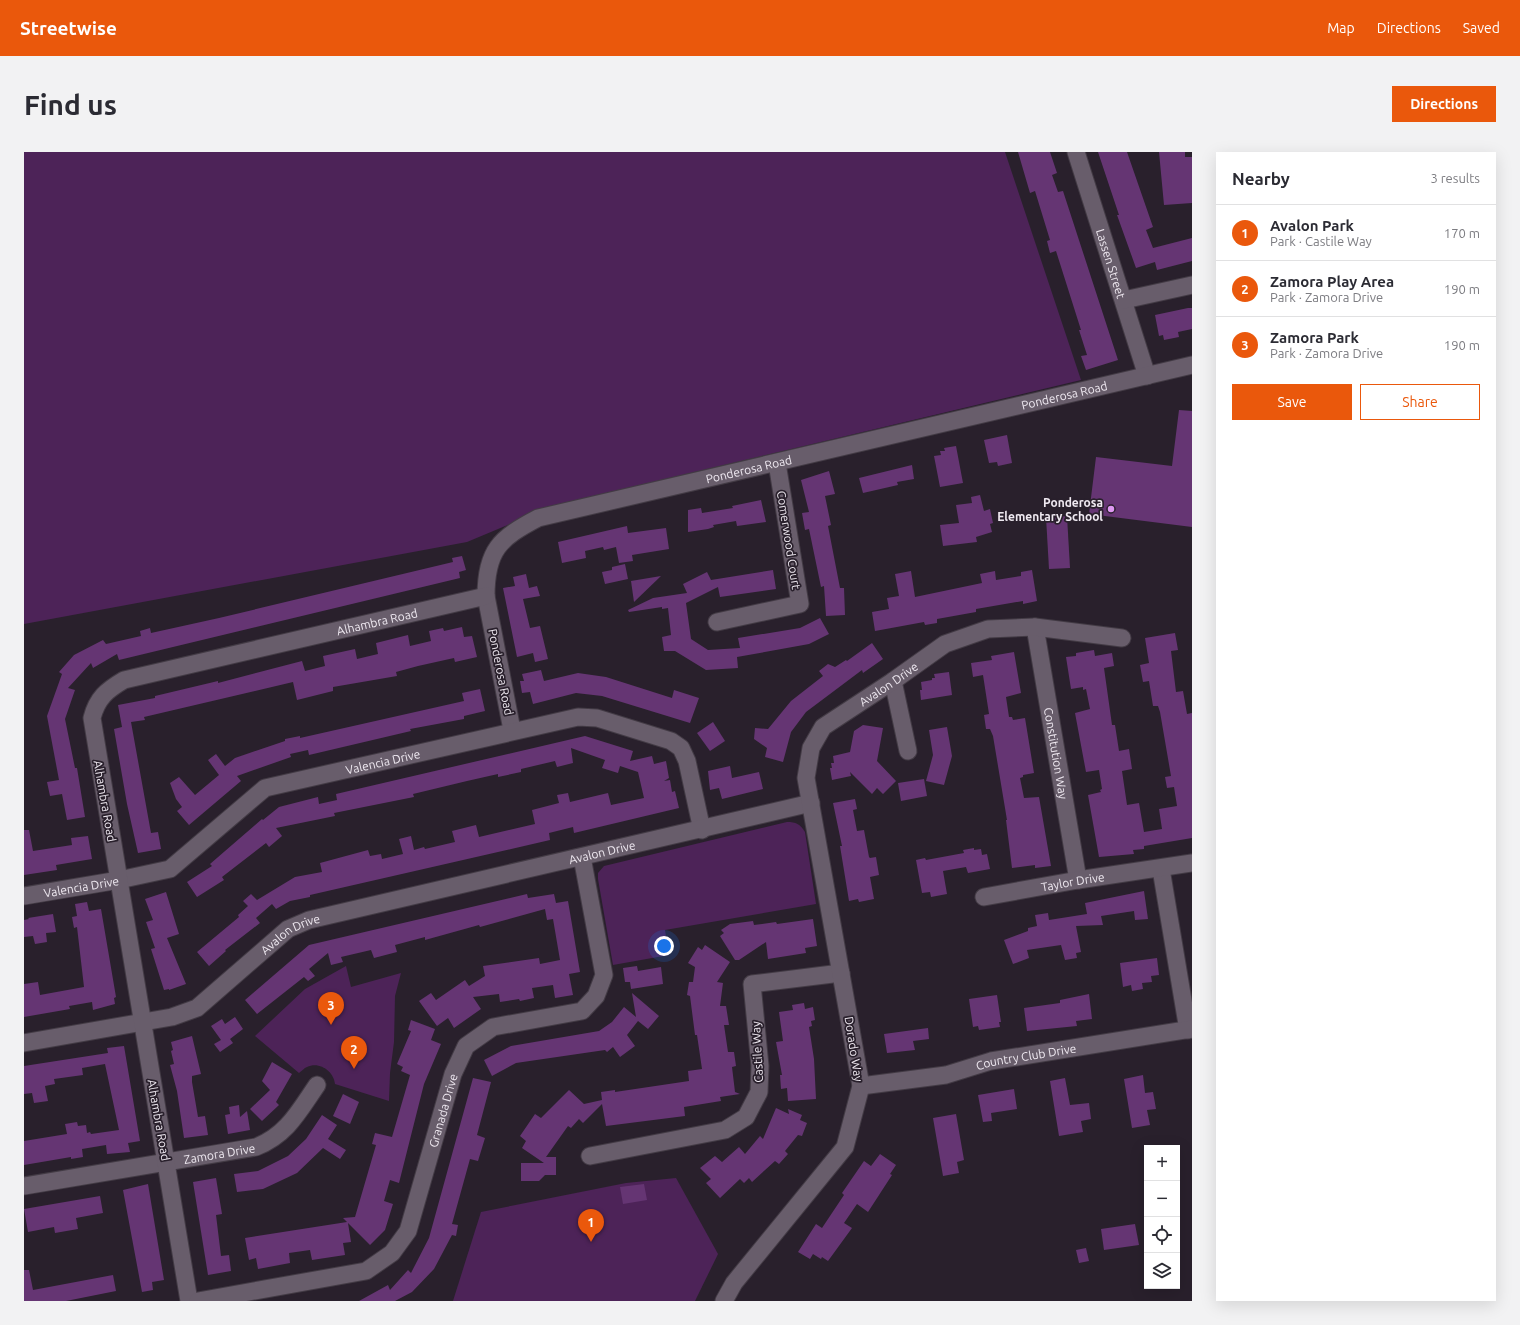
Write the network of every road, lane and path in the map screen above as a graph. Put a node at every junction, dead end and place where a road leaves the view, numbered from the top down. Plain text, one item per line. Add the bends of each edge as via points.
1 (1076, 152) edge
2 (1192, 285) edge
3 (1124, 300) junction
4 (1192, 365) edge
5 (1147, 376) junction
6 (777, 463) junction
7 (486, 596) junction
8 (717, 622) dead end
9 (1035, 627) junction
10 (1122, 638) dead end
11 (893, 681) junction
12 (512, 730) junction
13 (908, 751) dead end
14 (811, 803) junction
15 (702, 830) junction
16 (582, 857) junction
17 (1192, 863) edge
18 (1161, 869) junction
19 (119, 880) junction
20 (1078, 880) junction
21 (24, 896) edge
22 (984, 897) dead end
23 (842, 973) junction
24 (142, 1023) junction
25 (1190, 1029) edge
26 (24, 1042) edge
27 (317, 1085) dead end
28 (861, 1086) junction
29 (590, 1156) dead end
30 (167, 1161) junction
31 (24, 1186) edge
32 (277, 1294) edge
33 (189, 1301) edge
34 (198, 1301) edge
35 (724, 1301) edge

1 - 3 street, Lassen Street
2 - 3 street
3 - 5 street, Lassen Street
4 - 5 street, Ponderosa Road
5 - 6 street, Ponderosa Road
6 - 7 street, Ponderosa Road via 538,518 513,531 494,551 486,574
6 - 8 street, Comerwood Court via 800,604
7 - 12 street, Ponderosa Road
7 - 19 street, Alhambra Road via 124,680 110,688 94,707 92,718
9 - 10 street, Avalon Drive
9 - 11 street, Avalon Drive via 988,629 945,644
9 - 20 street, Constitution Way
11 - 13 street
11 - 14 street, Avalon Drive via 823,727 811,748 806,778
12 - 15 street, Valencia Drive via 578,717 597,718 671,741 681,748 687,761
12 - 19 street, Valencia Drive via 265,788 170,869
14 - 15 street, Avalon Drive
14 - 23 street, Dorado Way
15 - 16 street, Avalon Drive
16 - 24 street, Avalon Drive via 309,920 288,929 198,1008
16 - 32 street, Granada Drive via 604,975 596,996 582,1011 493,1027 466,1046 453,1074 408,1231 392,1253 366,1271
17 - 18 street, Taylor Drive
18 - 20 street, Taylor Drive
18 - 25 street
19 - 21 street, Valencia Drive
19 - 24 street, Alhambra Road
20 - 22 street, Taylor Drive
23 - 28 street, Dorado Way
23 - 29 street, Castile Way via 752,984 760,1066 759,1092 746,1117 725,1130
24 - 26 street, Avalon Drive
24 - 30 street, Alhambra Road
25 - 28 street, Country Club Drive via 991,1061 946,1075
27 - 30 street, Zamora Drive via 288,1126 272,1141 256,1147
28 - 35 street, Dorado Way via 846,1147 734,1283
30 - 31 street, Zamora Drive
30 - 33 street, Alhambra Road
32 - 34 street, Granada Drive

